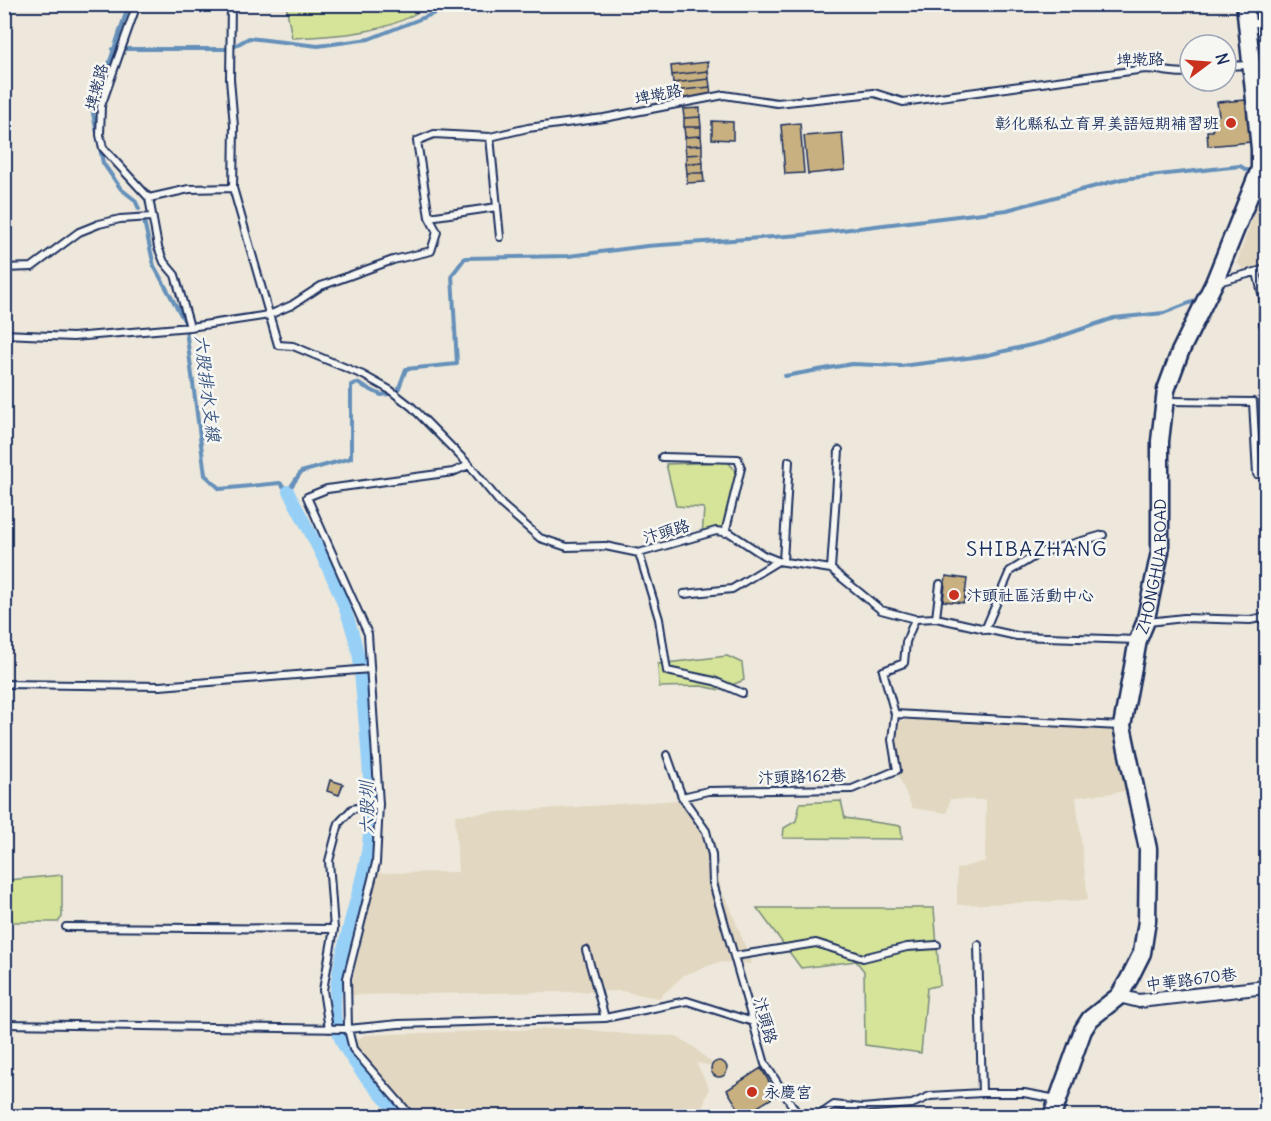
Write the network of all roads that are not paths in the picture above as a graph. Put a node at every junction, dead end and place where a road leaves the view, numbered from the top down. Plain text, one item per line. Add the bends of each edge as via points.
1 (137, 4) edge
2 (231, 4) edge
3 (1245, 4) edge
4 (1266, 23) edge
5 (1246, 24) junction
6 (1238, 65) edge
7 (1249, 65) junction
8 (1178, 73) edge
9 (490, 137) junction
10 (233, 188) junction
11 (149, 198) junction
12 (496, 207) junction
13 (152, 217) junction
14 (429, 217) junction
15 (500, 237) dead end
16 (4, 268) edge
17 (1266, 269) edge
18 (1257, 272) junction
19 (1214, 283) junction
20 (269, 315) junction
21 (1263, 324) dead end
22 (190, 327) junction
23 (4, 334) edge
24 (1165, 401) junction
25 (839, 450) dead end
26 (662, 458) dead end
27 (789, 461) dead end
28 (469, 465) junction
29 (1257, 474) dead end
30 (724, 532) junction
31 (1103, 535) dead end
32 (639, 553) junction
33 (781, 561) junction
34 (831, 569) junction
35 (940, 584) dead end
36 (684, 594) dead end
37 (1266, 617) edge
38 (936, 618) junction
39 (915, 620) junction
40 (1145, 623) junction
41 (985, 630) junction
42 (1138, 640) junction
43 (367, 670) junction
44 (4, 684) edge
45 (742, 693) dead end
46 (895, 714) junction
47 (1122, 726) junction
48 (667, 755) dead end
49 (682, 797) junction
50 (376, 805) junction
51 (66, 927) dead end
52 (334, 929) junction
53 (937, 945) dead end
54 (978, 945) dead end
55 (586, 950) dead end
56 (735, 956) junction
57 (1266, 987) edge
58 (1119, 996) junction
59 (605, 1018) junction
60 (750, 1021) junction
61 (4, 1024) edge
62 (329, 1029) junction
63 (348, 1029) junction
64 (982, 1093) junction
65 (1058, 1099) junction
66 (411, 1116) edge
67 (799, 1116) edge
68 (818, 1116) edge
69 (1052, 1116) edge

1 - 11 lane, 埤墘路 via 101,106 100,135 103,148
2 - 10 lane
3 - 5 street, ZHONGHUA ROAD
4 - 5 lane
5 - 7 street, ZHONGHUA ROAD
6 - 7 lane
7 - 19 street, ZHONGHUA ROAD via 1260,170
8 - 9 lane, 埤墘路 via 1145,69 903,102 874,93 777,103 724,95
9 - 12 lane
9 - 14 lane, 埤墘路 via 434,134 417,141
10 - 11 lane via 189,189
10 - 20 lane
11 - 13 lane
12 - 14 lane
12 - 15 lane
13 - 16 lane via 99,225 79,232 32,267
13 - 22 lane via 158,248 175,275
14 - 20 lane, 埤墘路 via 437,232 431,251 321,286
17 - 18 lane
18 - 19 lane
18 - 21 lane
19 - 24 street, ZHONGHUA ROAD via 1180,352
20 - 22 lane, 埤墘路
20 - 28 lane, 汴頭路 via 278,345 293,346 390,390
22 - 23 lane, 埤墘路 via 72,337
24 - 29 lane via 1253,402
24 - 40 street, ZHONGHUA ROAD via 1160,441 1160,552
25 - 34 lane
26 - 30 lane via 738,459 741,468
27 - 33 lane
28 - 32 lane, 汴頭路 via 502,505 540,538 567,546 605,546
28 - 43 lane via 453,472 327,489 307,497 368,634
30 - 32 lane, 汴頭路 via 673,541
30 - 33 lane
31 - 41 lane via 1040,553 1010,571
32 - 45 lane via 659,619 667,671 714,681
33 - 34 lane
33 - 36 lane via 732,589
34 - 39 lane via 881,610
35 - 38 lane
37 - 40 lane via 1184,618
38 - 39 lane
38 - 41 lane
39 - 46 lane, 汴頭路162巷 via 906,642 904,663 883,671
40 - 42 street, ZHONGHUA ROAD
41 - 42 lane via 1017,636
42 - 47 street, ZHONGHUA ROAD
43 - 44 lane via 160,686
43 - 50 lane
46 - 47 lane
46 - 49 lane, 汴頭路162巷 via 892,740 897,770 852,789 708,791
47 - 58 street, ZHONGHUA ROAD via 1148,849 1147,921 1142,953
48 - 49 lane, 汴頭路
49 - 56 lane, 汴頭路 via 706,831 712,855 712,883
50 - 52 lane via 352,808 339,823 329,861
50 - 63 lane via 376,863 347,978
51 - 52 lane
52 - 62 lane via 323,990
53 - 56 lane via 907,947 863,958 816,943
54 - 64 lane
55 - 59 lane
56 - 60 lane, 汴頭路
57 - 58 street, 中華路670巷 via 1139,1001
58 - 65 street, ZHONGHUA ROAD via 1090,1019 1083,1030
59 - 60 lane via 687,1001
59 - 63 lane
60 - 67 lane, 汴頭路 via 765,1064
61 - 62 lane
62 - 63 lane
63 - 66 lane via 353,1048
64 - 65 lane
64 - 68 lane via 930,1096 912,1104 862,1108 834,1105
65 - 69 street, ZHONGHUA ROAD

